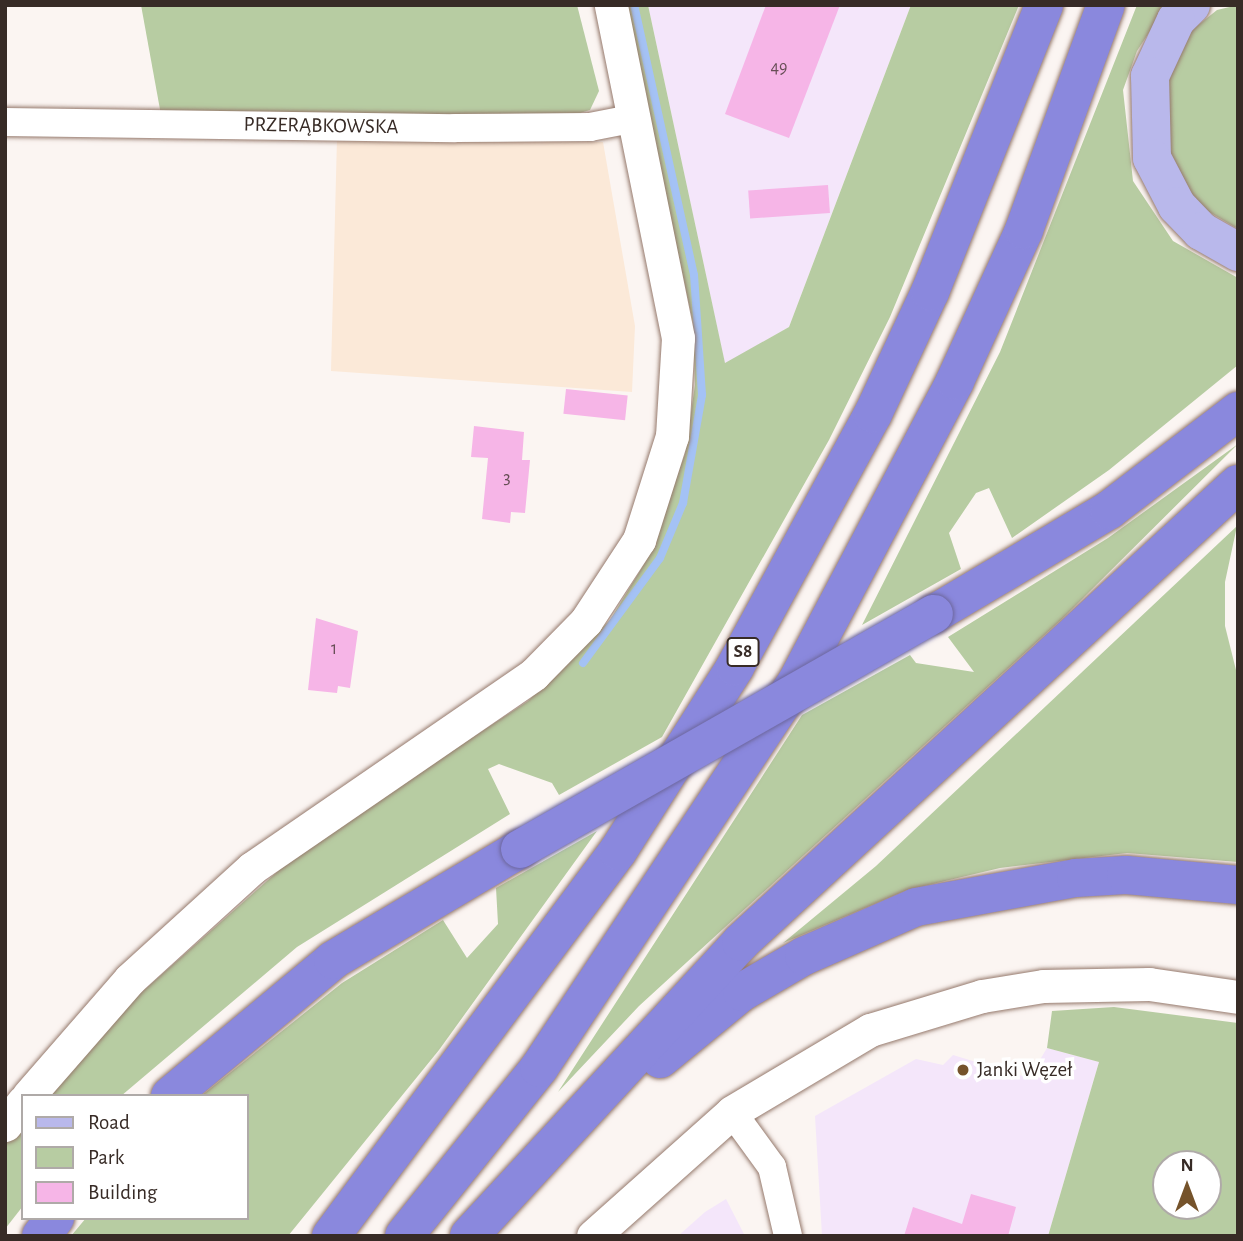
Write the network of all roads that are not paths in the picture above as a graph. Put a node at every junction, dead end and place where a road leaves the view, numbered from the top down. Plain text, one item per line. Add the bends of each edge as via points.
1 (611, 5) edge
2 (1044, 5) edge
3 (1106, 5) edge
4 (1191, 5) edge
5 (636, 118) junction
6 (5, 122) edge
7 (1238, 252) edge
8 (1238, 411) edge
9 (1238, 484) edge
10 (1238, 885) edge
11 (1238, 997) edge
12 (30, 1094) edge
13 (172, 1094) edge
14 (21, 1105) edge
15 (732, 1112) junction
16 (5, 1125) edge
17 (502, 1200) junction
18 (53, 1220) edge
19 (41, 1236) edge
20 (331, 1236) edge
21 (404, 1236) edge
22 (469, 1236) edge
23 (593, 1236) edge
24 (788, 1236) edge

1 - 5 street
2 - 20 highway, S8 via 930,292 873,414 735,667 618,852
3 - 21 highway via 1024,230 966,356 796,683 539,1068
4 - 7 main road via 1176,20 1150,76 1152,158 1177,206 1201,232
5 - 6 street, PRZERĄBKOWSKA via 590,127 468,128
5 - 12 street via 671,286 679,374 660,485 624,568 586,621 534,674 309,826 194,919 121,988
8 - 13 highway, bridge via 1109,510 333,960
9 - 17 highway via 741,942
10 - 17 highway via 1126,875 1076,878 916,907 856,932 742,992
11 - 15 street via 1149,984 1043,986 982,996 870,1030
14 - 16 street
15 - 23 street
15 - 24 street via 772,1167
17 - 22 highway
18 - 19 highway

